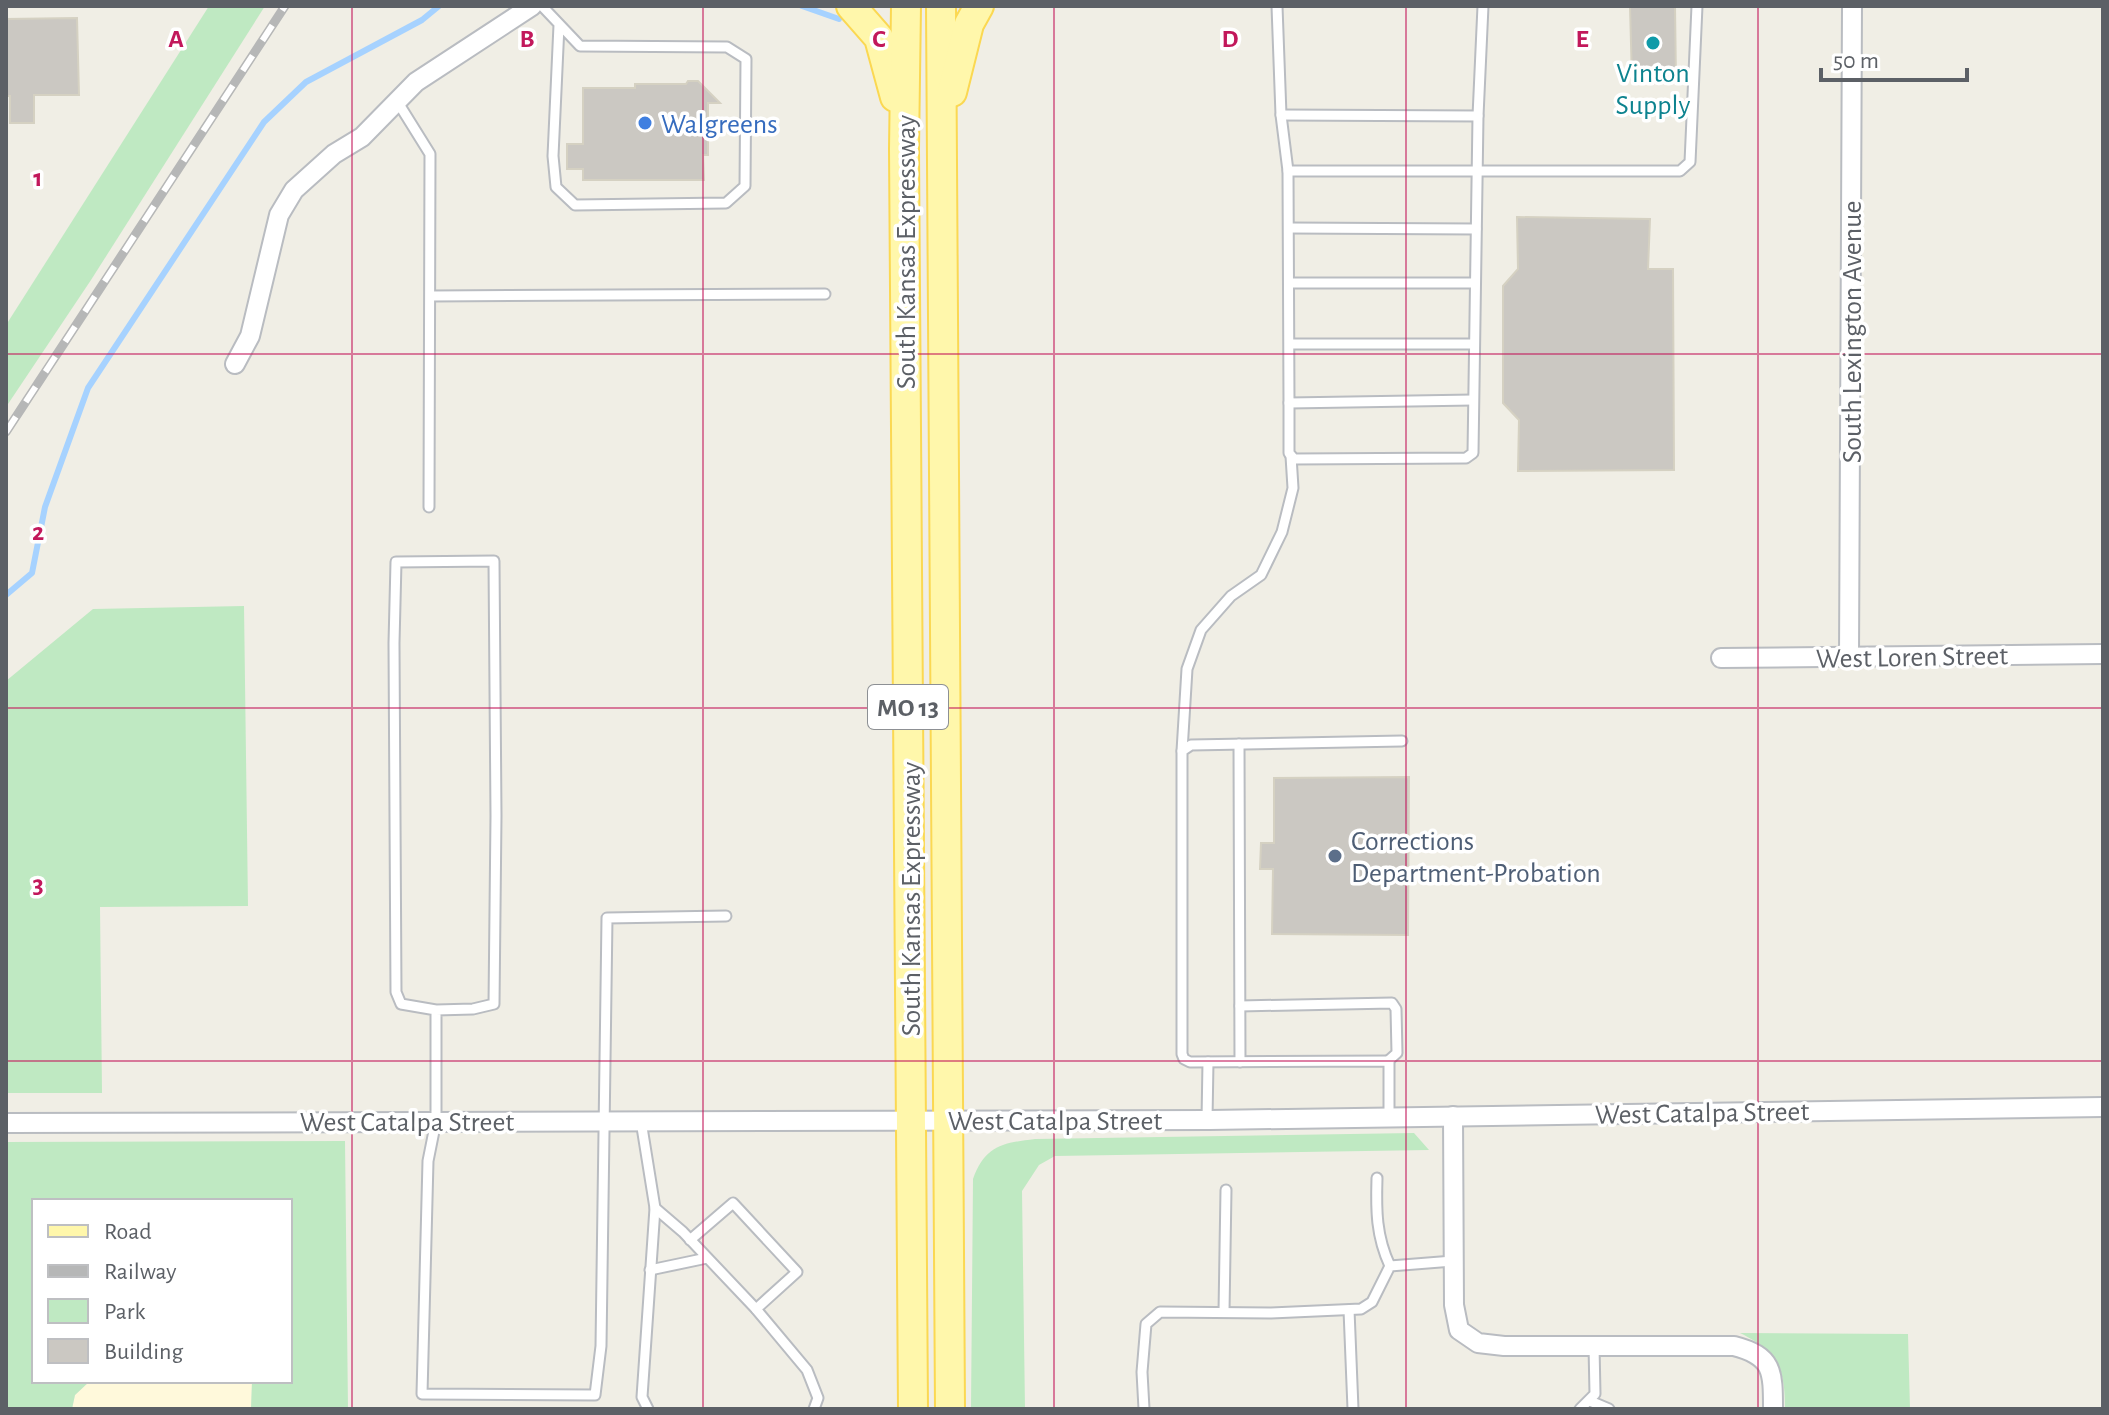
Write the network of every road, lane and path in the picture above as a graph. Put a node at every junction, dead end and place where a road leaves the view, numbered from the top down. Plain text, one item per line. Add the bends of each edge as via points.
1 (532, 6) edge
2 (542, 6) edge
3 (851, 6) edge
4 (906, 6) edge
5 (941, 6) edge
6 (979, 6) edge
7 (1277, 6) edge
8 (1483, 6) edge
9 (1697, 6) edge
10 (1852, 6) edge
11 (559, 25) junction
12 (397, 101) junction
13 (1281, 115) junction
14 (1478, 116) junction
15 (941, 136) junction
16 (904, 149) junction
17 (1477, 169) junction
18 (1288, 171) junction
19 (1289, 228) junction
20 (1476, 229) junction
21 (1290, 283) junction
22 (1475, 283) junction
23 (825, 294) dead end
24 (431, 296) junction
25 (1290, 344) junction
26 (1474, 344) junction
27 (235, 364) dead end
28 (1473, 400) junction
29 (1289, 403) junction
30 (1291, 456) junction
31 (429, 507) dead end
32 (2103, 654) edge
33 (1721, 658) dead end
34 (1849, 658) junction
35 (1402, 741) dead end
36 (1239, 744) junction
37 (1182, 751) junction
38 (726, 916) dead end
39 (1240, 1006) junction
40 (436, 1010) junction
41 (1388, 1061) junction
42 (1208, 1062) junction
43 (1240, 1062) junction
44 (2103, 1107) edge
45 (1453, 1116) junction
46 (1389, 1118) junction
47 (912, 1119) junction
48 (949, 1119) junction
49 (1207, 1120) junction
50 (436, 1121) junction
51 (605, 1121) junction
52 (641, 1121) junction
53 (6, 1123) edge
54 (1377, 1178) dead end
55 (1226, 1190) dead end
56 (655, 1208) junction
57 (690, 1240) junction
58 (707, 1258) junction
59 (1453, 1261) junction
60 (1390, 1266) junction
61 (650, 1270) junction
62 (756, 1309) junction
63 (1349, 1310) junction
64 (1224, 1312) junction
65 (1594, 1346) junction
66 (1590, 1401) junction
67 (648, 1409) edge
68 (814, 1409) edge
69 (913, 1409) edge
70 (950, 1409) edge
71 (1144, 1409) edge
72 (1353, 1409) edge
73 (1580, 1409) edge
74 (1609, 1409) edge
75 (1773, 1409) edge

1 - 12 street via 416,82
2 - 11 lane
3 - 16 main road via 879,38
4 - 16 main road, South Kansas Expressway / MO 13
5 - 15 main road, South Kansas Expressway / MO 13
6 - 15 main road via 969,24
7 - 13 lane
8 - 14 lane
9 - 17 lane via 1686,168
10 - 34 street, South Lexington Avenue
11 - 11 lane via 580,46 727,47 746,59 745,186 726,203 575,205 556,187 553,156
12 - 24 lane via 430,154
12 - 27 street via 362,137 294,190 279,215 250,336
13 - 14 lane
13 - 18 lane
14 - 17 lane
15 - 48 main road, South Kansas Expressway / MO 13
16 - 47 main road, South Kansas Expressway / MO 13
17 - 18 lane
17 - 20 lane
18 - 19 lane
19 - 20 lane
19 - 21 lane
20 - 22 lane
21 - 22 lane
21 - 25 lane
22 - 26 lane
23 - 24 lane
24 - 31 lane
25 - 26 lane
25 - 29 lane
26 - 28 lane
28 - 29 lane
28 - 30 lane via 1471,457
29 - 30 lane
30 - 37 lane via 1293,488 1282,532 1261,575 1231,596 1201,630 1187,669
32 - 34 street, West Loren Street
33 - 34 street, West Loren Street
35 - 36 lane
36 - 37 lane via 1191,745
36 - 39 lane
37 - 42 lane via 1182,1054 1190,1062
38 - 51 lane via 607,918
39 - 41 lane via 1392,1003 1397,1053
39 - 43 lane
40 - 40 lane via 401,1004 396,992 396,562 494,561 494,1004
40 - 50 lane
41 - 43 lane
41 - 46 lane
42 - 43 lane
42 - 49 lane
44 - 45 street, West Catalpa Street
45 - 46 street, West Catalpa Street
45 - 59 street
46 - 49 street, West Catalpa Street
47 - 48 street, West Catalpa Street
47 - 52 street, West Catalpa Street
47 - 69 main road, South Kansas Expressway / MO 13
48 - 49 street, West Catalpa Street
48 - 70 main road, South Kansas Expressway / MO 13
50 - 51 street, West Catalpa Street
50 - 51 lane via 428,1161 422,1394 595,1395 601,1346
50 - 53 street, West Catalpa Street
51 - 52 street, West Catalpa Street
52 - 56 lane
54 - 60 lane via 1376,1224
55 - 64 lane
56 - 57 lane
56 - 61 lane
57 - 58 lane
57 - 62 lane via 733,1203 797,1272
58 - 61 lane
58 - 62 lane
59 - 60 lane
59 - 65 street via 1459,1330 1478,1343
60 - 63 lane via 1372,1302
61 - 67 lane via 642,1397
62 - 68 lane via 807,1370 818,1398
63 - 64 lane
63 - 72 lane
64 - 71 lane via 1160,1312 1146,1324
65 - 66 lane via 1595,1394
65 - 75 street via 1734,1346 1757,1352 1769,1368
66 - 73 lane
66 - 74 lane

